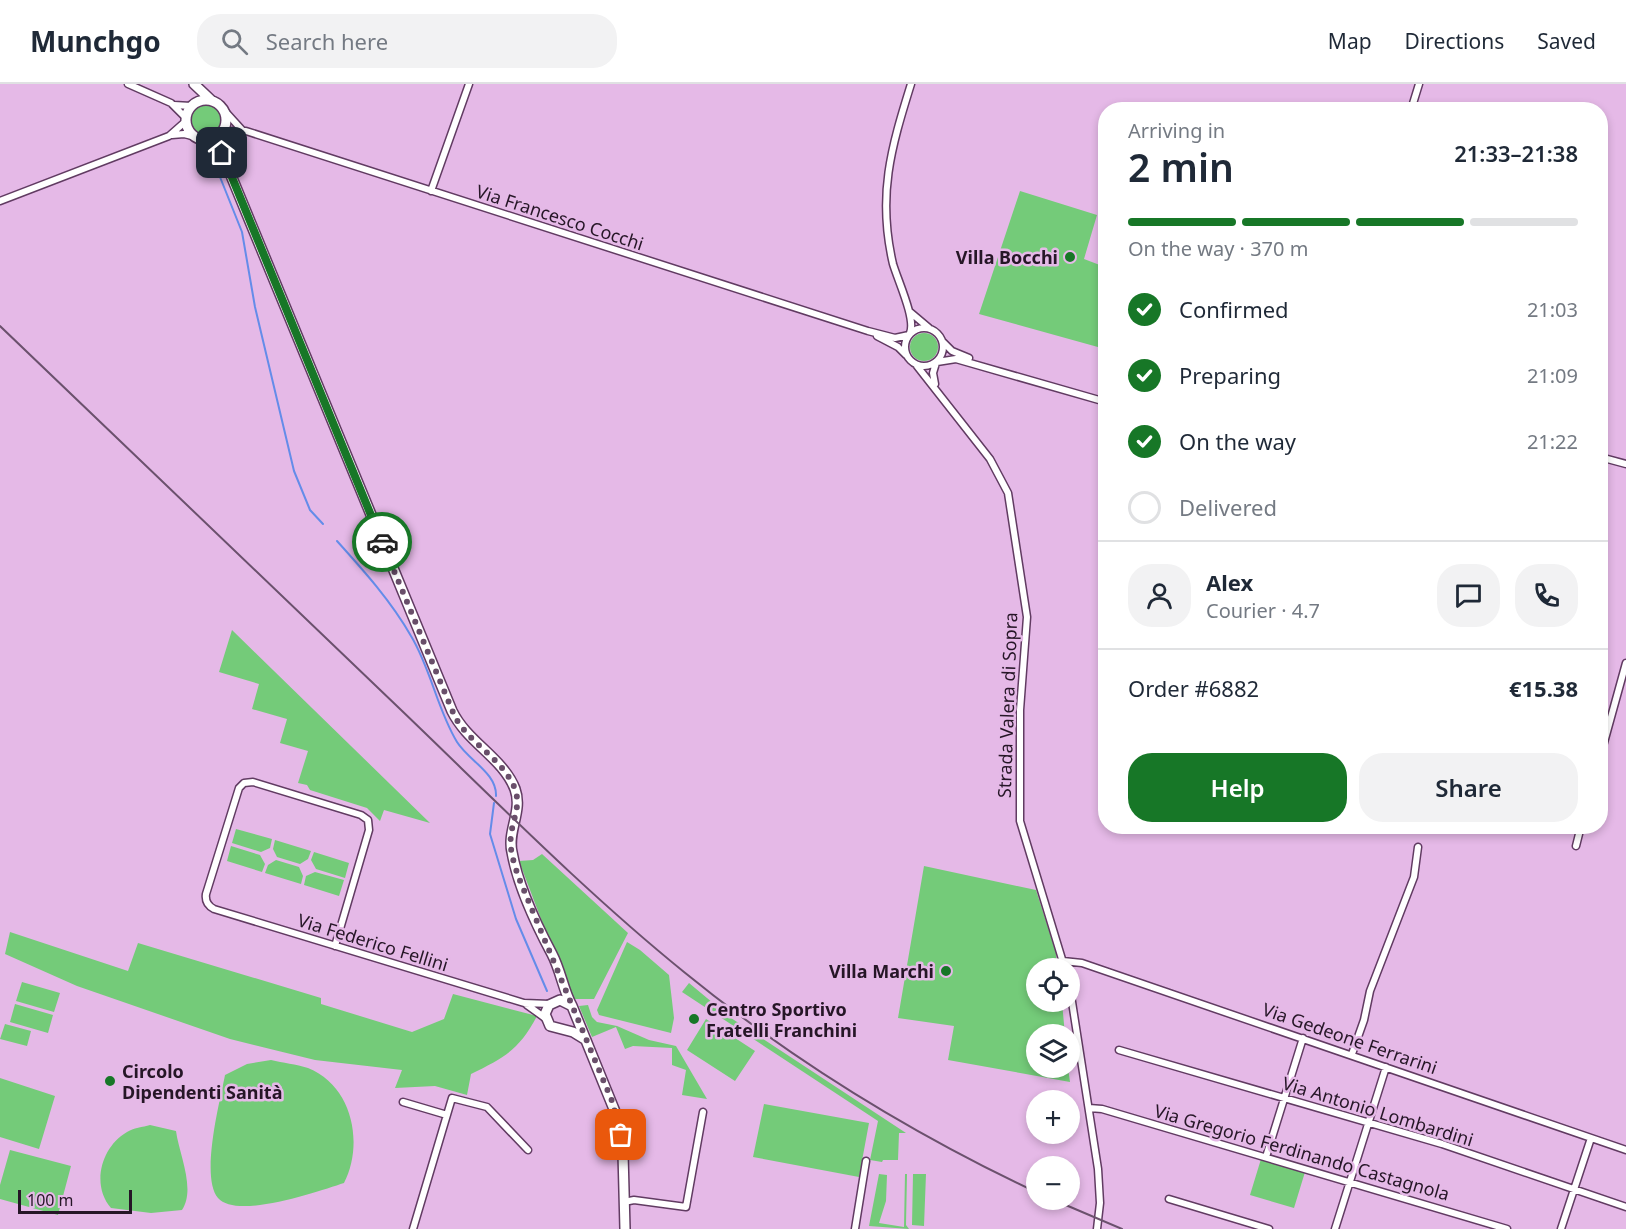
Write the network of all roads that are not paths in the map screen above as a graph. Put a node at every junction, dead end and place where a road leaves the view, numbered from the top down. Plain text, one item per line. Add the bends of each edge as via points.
1 (128, 84) edge
2 (193, 84) edge
3 (469, 84) edge
4 (911, 84) edge
5 (1419, 84) edge
6 (1413, 102) edge
7 (171, 103) junction
8 (193, 105) junction
9 (219, 106) junction
10 (186, 119) junction
11 (246, 131) junction
12 (221, 133) junction
13 (168, 136) junction
14 (199, 138) junction
15 (223, 156) junction
16 (431, 191) junction
17 (0, 201) edge
18 (909, 311) junction
19 (866, 330) junction
20 (932, 330) junction
21 (910, 334) junction
22 (941, 339) junction
23 (907, 358) junction
24 (937, 362) junction
25 (917, 366) junction
26 (983, 366) junction
27 (936, 388) junction
28 (1098, 400) edge
29 (1608, 459) edge
30 (1626, 464) edge
31 (1626, 663) edge
32 (1608, 728) edge
33 (1579, 834) edge
34 (1576, 846) dead end
35 (1418, 847) dead end
36 (335, 946) junction
37 (548, 948) junction
38 (1062, 958) edge
39 (1080, 962) edge
40 (524, 1003) junction
41 (551, 1004) junction
42 (573, 1009) junction
43 (1074, 1012) edge
44 (546, 1021) junction
45 (563, 1030) junction
46 (1303, 1038) junction
47 (586, 1040) junction
48 (1119, 1050) dead end
49 (1352, 1054) junction
50 (1386, 1066) junction
51 (1285, 1098) junction
52 (403, 1101) dead end
53 (1089, 1108) junction
54 (702, 1112) dead end
55 (447, 1114) junction
56 (1368, 1123) junction
57 (1591, 1138) junction
58 (528, 1150) dead end
59 (1626, 1150) edge
60 (1266, 1157) junction
61 (866, 1161) dead end
62 (1350, 1182) junction
63 (1574, 1189) junction
64 (1169, 1199) dead end
65 (624, 1202) junction
66 (1626, 1207) edge
67 (413, 1229) edge
68 (625, 1229) edge
69 (855, 1229) edge
70 (1097, 1229) edge
71 (1269, 1229) edge
72 (1335, 1229) edge
73 (1506, 1229) edge
74 (1561, 1229) edge

1 - 7 street
2 - 8 street
2 - 9 street
3 - 16 street
4 - 18 street via 890,154 885,197 891,255
5 - 6 street
7 - 8 street
7 - 10 street
8 - 9 street via 206,99
8 - 10 street
9 - 11 street, Via Francesco Cocchi
9 - 12 street via 226,122
10 - 13 street
10 - 14 street via 189,130
11 - 12 street, Via Francesco Cocchi
11 - 16 street, Via Francesco Cocchi
12 - 14 street via 212,139
12 - 15 street
13 - 14 street via 184,134
13 - 17 street
14 - 15 street
15 - 37 street via 452,711 465,732 512,783 517,797 511,851
16 - 19 street, Via Francesco Cocchi
18 - 20 street
18 - 21 street via 913,325
19 - 21 street, Via Francesco Cocchi via 895,338
19 - 23 street, Via Francesco Cocchi via 898,347
20 - 21 street via 919,329
20 - 22 street
21 - 23 street via 905,345
22 - 24 street via 943,351
22 - 26 street via 952,351
23 - 25 street, Strada Valera di Sopra
24 - 25 street
24 - 26 street via 954,358
24 - 27 street via 933,373
25 - 27 street, Strada Valera di Sopra
26 - 28 street
27 - 38 street, Strada Valera di Sopra via 994,465 1009,499 1027,617 1020,710 1020,821
29 - 30 street
31 - 32 street
33 - 34 street
35 - 49 street via 1414,877 1370,991
36 - 36 street, Via Federico Fellini via 369,830 368,820 245,782 238,788 206,898 208,905
36 - 40 street, Via Federico Fellini
37 - 41 street via 559,985
37 - 42 street
39 - 46 street, Via Gedeone Ferrarini
40 - 41 street, Via Federico Fellini
40 - 44 street, Via Federico Fellini
41 - 42 street via 564,1000
41 - 44 street
42 - 45 street via 572,1025
42 - 47 street
43 - 53 street
44 - 45 street
45 - 47 street
46 - 49 street, Via Gedeone Ferrarini
46 - 51 street
47 - 65 street via 618,1119
48 - 51 street, Via Antonio Lombardini
49 - 50 street, Via Gedeone Ferrarini
50 - 56 street
50 - 57 street, Via Gedeone Ferrarini
51 - 56 street, Via Antonio Lombardini
51 - 60 street
52 - 55 street
53 - 60 street, Via Gregorio Ferdinando Castagnola
53 - 70 street via 1099,1187
54 - 65 street via 686,1207
55 - 58 street via 452,1098 487,1107
55 - 67 street
56 - 62 street
56 - 63 street, Via Antonio Lombardini
57 - 59 street, Via Gedeone Ferrarini
57 - 63 street
60 - 62 street, Via Gregorio Ferdinando Castagnola
61 - 69 street
62 - 72 street
62 - 73 street, Via Gregorio Ferdinando Castagnola
63 - 66 street, Via Antonio Lombardini
63 - 74 street
64 - 71 street
65 - 68 street

